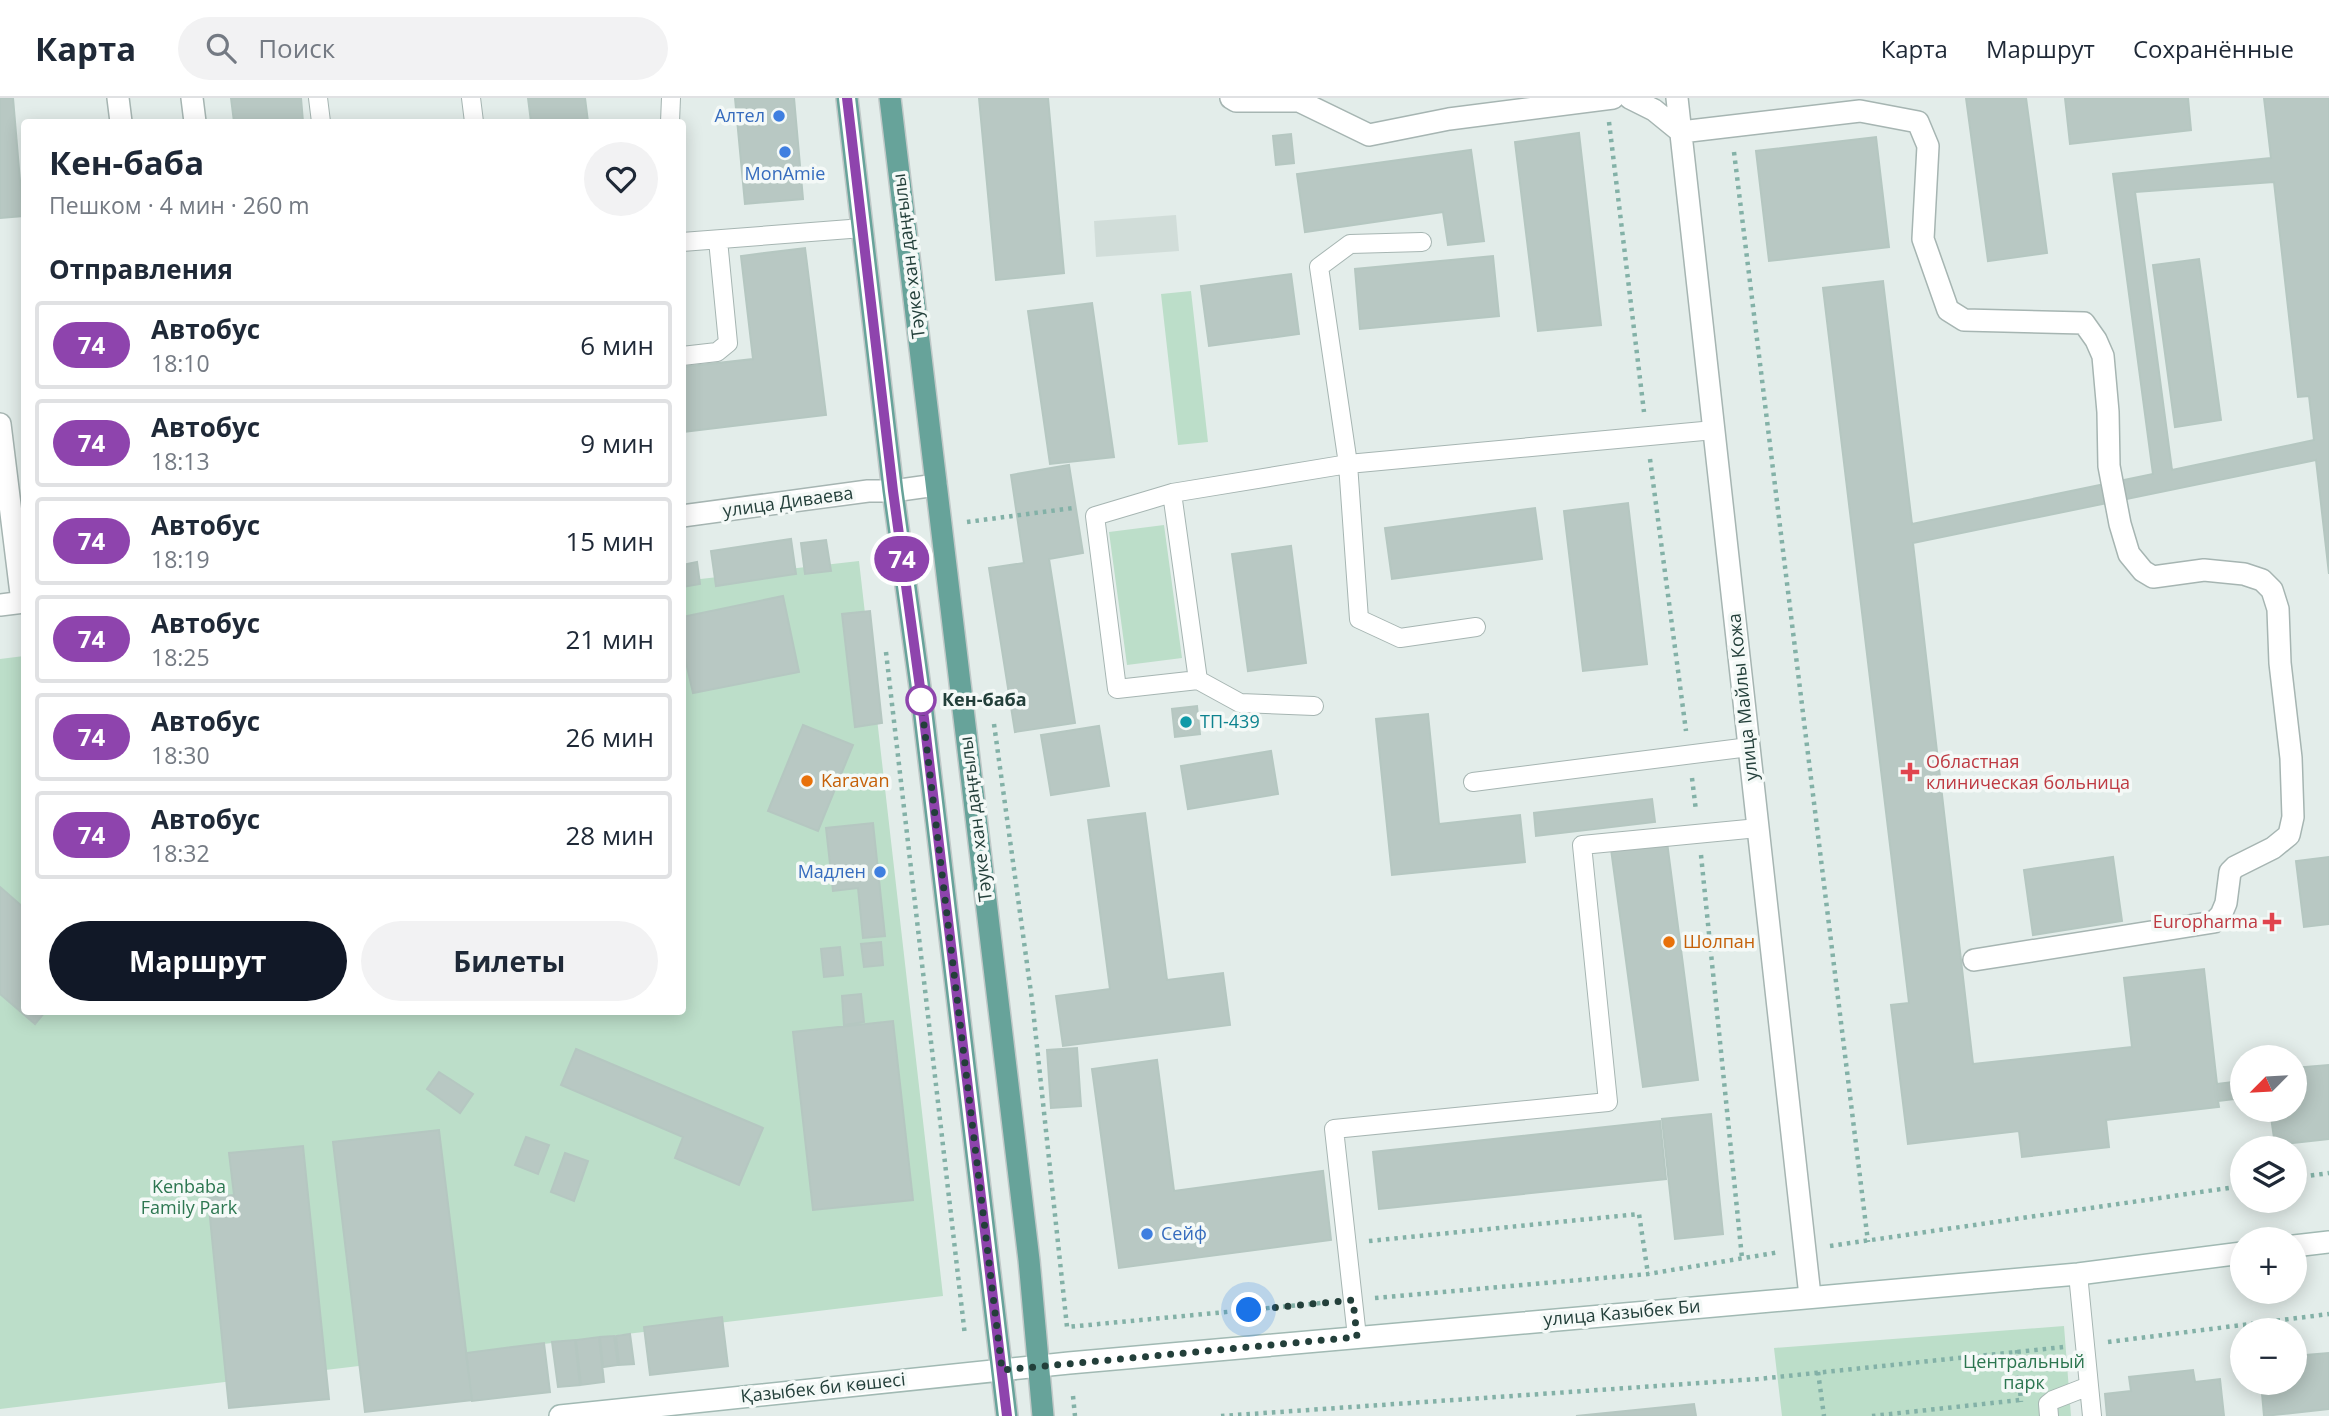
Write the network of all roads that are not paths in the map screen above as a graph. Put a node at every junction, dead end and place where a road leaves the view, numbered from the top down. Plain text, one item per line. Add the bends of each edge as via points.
1 (118, 98) edge
2 (192, 98) edge
3 (318, 98) edge
4 (471, 98) edge
5 (671, 98) edge
6 (848, 98) edge
7 (890, 98) edge
8 (1231, 98) edge
9 (1614, 98) edge
10 (1677, 98) edge
11 (1299, 99) edge
12 (1606, 99) edge
13 (1634, 99) edge
14 (121, 119) edge
15 (195, 119) edge
16 (321, 119) edge
17 (474, 119) edge
18 (670, 119) edge
19 (1681, 132) junction
20 (863, 228) junction
21 (719, 240) junction
22 (686, 242) edge
23 (1422, 242) dead end
24 (686, 356) edge
25 (1714, 430) junction
26 (1, 435) edge
27 (1348, 464) junction
28 (936, 485) junction
29 (893, 491) junction
30 (1172, 493) junction
31 (686, 515) edge
32 (21, 587) edge
33 (21, 602) edge
34 (0, 606) edge
35 (1476, 627) dead end
36 (1198, 680) junction
37 (1314, 706) dead end
38 (1749, 747) junction
39 (1473, 782) dead end
40 (1758, 828) junction
41 (1974, 961) dead end
42 (2329, 1242) edge
43 (2307, 1245) edge
44 (2230, 1255) edge
45 (2078, 1274) junction
46 (1810, 1296) junction
47 (1357, 1337) junction
48 (1038, 1366) junction
49 (1002, 1370) junction
50 (2089, 1386) junction
51 (560, 1416) edge
52 (1007, 1416) edge
53 (1044, 1416) edge
54 (2049, 1416) edge
55 (2092, 1416) edge

1 - 14 street
2 - 15 street
3 - 16 lane
4 - 17 lane
5 - 18 lane
6 - 20 main road
7 - 28 main road, Тәуке хан даңғылы
8 - 11 street
9 - 12 street
10 - 19 street, улица Майлы Кожа
11 - 12 street via 1369,135 1449,119
13 - 19 street
19 - 25 street, улица Майлы Кожа
19 - 41 street via 1860,111 1918,122 1928,146 1923,239 1948,310 1964,320 2084,323 2096,340 2108,412 2109,466 2129,554 2153,577 2204,570 2262,580 2272,590 2278,609 2291,758 2293,817 2289,835 2230,872 2227,903 2214,922
20 - 21 lane
20 - 29 main road
21 - 22 lane
21 - 24 lane via 727,343 717,352
23 - 27 lane via 1350,244 1318,267
25 - 27 lane
25 - 38 street, улица Майлы Кожа
26 - 32 street
27 - 30 lane
27 - 35 lane via 1359,619 1400,638
28 - 29 street, улица Диваева
28 - 48 main road, Тәуке хан даңғылы
29 - 31 street, улица Диваева
29 - 49 main road
30 - 36 lane
30 - 36 lane via 1095,516 1117,689
33 - 34 street
36 - 37 lane via 1240,703
38 - 39 lane
38 - 40 street, улица Майлы Кожа
40 - 46 street, улица Майлы Кожа
40 - 47 lane via 1582,845 1608,1102 1334,1129
42 - 43 street
44 - 45 street, улица Казыбек Би
45 - 46 street, улица Казыбек Би
45 - 50 lane
46 - 47 street, улица Казыбек Би
47 - 48 street, улица Казыбек Би
48 - 49 street, улица Казыбек Би
48 - 53 main road, Тәуке хан даңғылы
49 - 51 street, Қазыбек би көшесі
49 - 52 main road
50 - 54 lane via 2050,1402
50 - 55 lane

